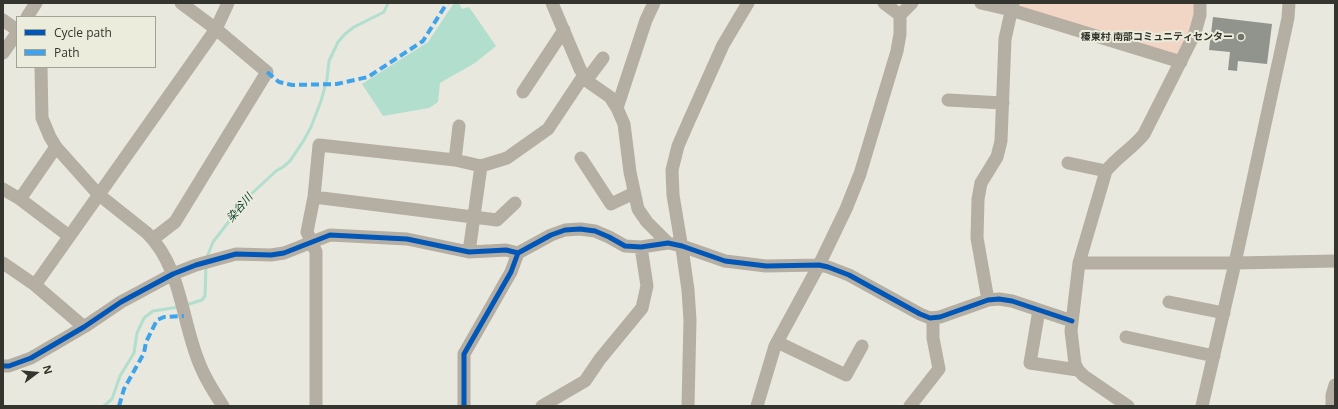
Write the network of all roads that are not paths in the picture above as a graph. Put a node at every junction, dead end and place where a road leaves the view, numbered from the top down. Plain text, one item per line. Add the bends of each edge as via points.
1 (36, 3) edge
2 (181, 3) edge
3 (228, 3) edge
4 (552, 3) edge
5 (654, 3) edge
6 (748, 3) edge
7 (884, 3) edge
8 (912, 3) edge
9 (981, 3) edge
10 (1200, 3) edge
11 (1290, 3) edge
12 (1012, 6) edge
13 (900, 15) junction
14 (28, 16) edge
15 (3, 20) edge
16 (16, 29) edge
17 (216, 29) junction
18 (564, 30) junction
19 (16, 34) edge
20 (3, 53) edge
21 (603, 58) dead end
22 (1181, 62) junction
23 (41, 68) edge
24 (584, 75) junction
25 (523, 92) dead end
26 (948, 100) dead end
27 (1003, 103) junction
28 (617, 108) junction
29 (458, 126) dead end
30 (56, 147) junction
31 (581, 158) dead end
32 (455, 160) junction
33 (1068, 163) dead end
34 (481, 166) junction
35 (1106, 171) junction
36 (3, 189) edge
37 (634, 193) junction
38 (98, 194) junction
39 (314, 197) junction
40 (20, 199) junction
41 (515, 203) dead end
42 (474, 218) junction
43 (69, 236) junction
44 (153, 239) junction
45 (312, 243) junction
46 (668, 243) junction
47 (682, 246) junction
48 (641, 247) junction
49 (468, 252) junction
50 (518, 253) junction
51 (1335, 261) edge
52 (3, 263) edge
53 (1079, 263) junction
54 (1235, 263) junction
55 (819, 265) junction
56 (173, 274) junction
57 (35, 285) junction
58 (988, 300) junction
59 (1168, 302) dead end
60 (1039, 310) junction
61 (1224, 313) junction
62 (933, 318) junction
63 (1072, 321) junction
64 (84, 327) junction
65 (1126, 338) dead end
66 (777, 342) junction
67 (862, 346) dead end
68 (1214, 356) junction
69 (3, 366) edge
70 (1078, 370) junction
71 (1335, 385) edge
72 (223, 406) edge
73 (316, 406) edge
74 (464, 406) edge
75 (542, 406) edge
76 (688, 406) edge
77 (757, 406) edge
78 (910, 406) edge
79 (1128, 406) edge
80 (1202, 406) edge
81 (1332, 406) edge

1 - 14 street
2 - 17 street
3 - 17 street
4 - 18 street
5 - 28 street
6 - 47 street via 723,45 678,146 672,170 673,194
7 - 13 street
8 - 13 street
9 - 12 street
10 - 22 street via 1198,24
11 - 54 street
12 - 22 street
12 - 27 street via 1005,39
13 - 55 street via 897,51 860,174
15 - 16 street
17 - 38 street
17 - 44 street via 267,72 175,222
18 - 24 street
18 - 25 street
19 - 20 street
21 - 24 street via 591,74
22 - 35 street via 1144,134
23 - 30 street via 42,118
24 - 28 street via 587,81 610,97
24 - 34 street via 548,129 508,158
26 - 27 street
27 - 58 street via 1001,141 997,157 981,183 978,199 977,238
28 - 37 street via 624,124
29 - 32 street
30 - 38 street
30 - 40 street
31 - 37 street via 611,204
32 - 34 street
32 - 39 street via 319,145
33 - 35 street
34 - 42 street
35 - 53 street
36 - 40 street
37 - 46 street via 638,209
38 - 43 street
38 - 44 street
39 - 42 street
39 - 45 street via 307,232
40 - 43 street
41 - 42 street via 497,220
42 - 49 street
43 - 57 street
44 - 56 street via 166,257
45 - 49 street via 330,235 407,239
45 - 56 street via 272,255 236,254
45 - 73 street via 316,252
46 - 47 street
46 - 48 street
47 - 55 street via 725,261 766,266
47 - 76 street via 690,320
48 - 50 street via 625,246 595,231 580,229 565,230 551,235
48 - 75 street via 647,286 642,308 600,359 586,381
49 - 50 street via 506,250
50 - 74 street via 511,272 464,354
51 - 54 street
52 - 57 street
53 - 54 street
53 - 63 street
54 - 61 street
55 - 62 street via 849,274 920,314
55 - 66 street
56 - 64 street via 121,302
56 - 72 street via 197,360
57 - 64 street
58 - 60 street via 1005,299
58 - 62 street
59 - 61 street
60 - 63 street
60 - 70 street via 1030,363
61 - 68 street
62 - 78 street via 933,338 939,369
63 - 70 street via 1074,357
64 - 69 street via 31,358
65 - 68 street
66 - 67 street via 846,375
66 - 77 street
68 - 80 street
70 - 79 street
71 - 81 street

